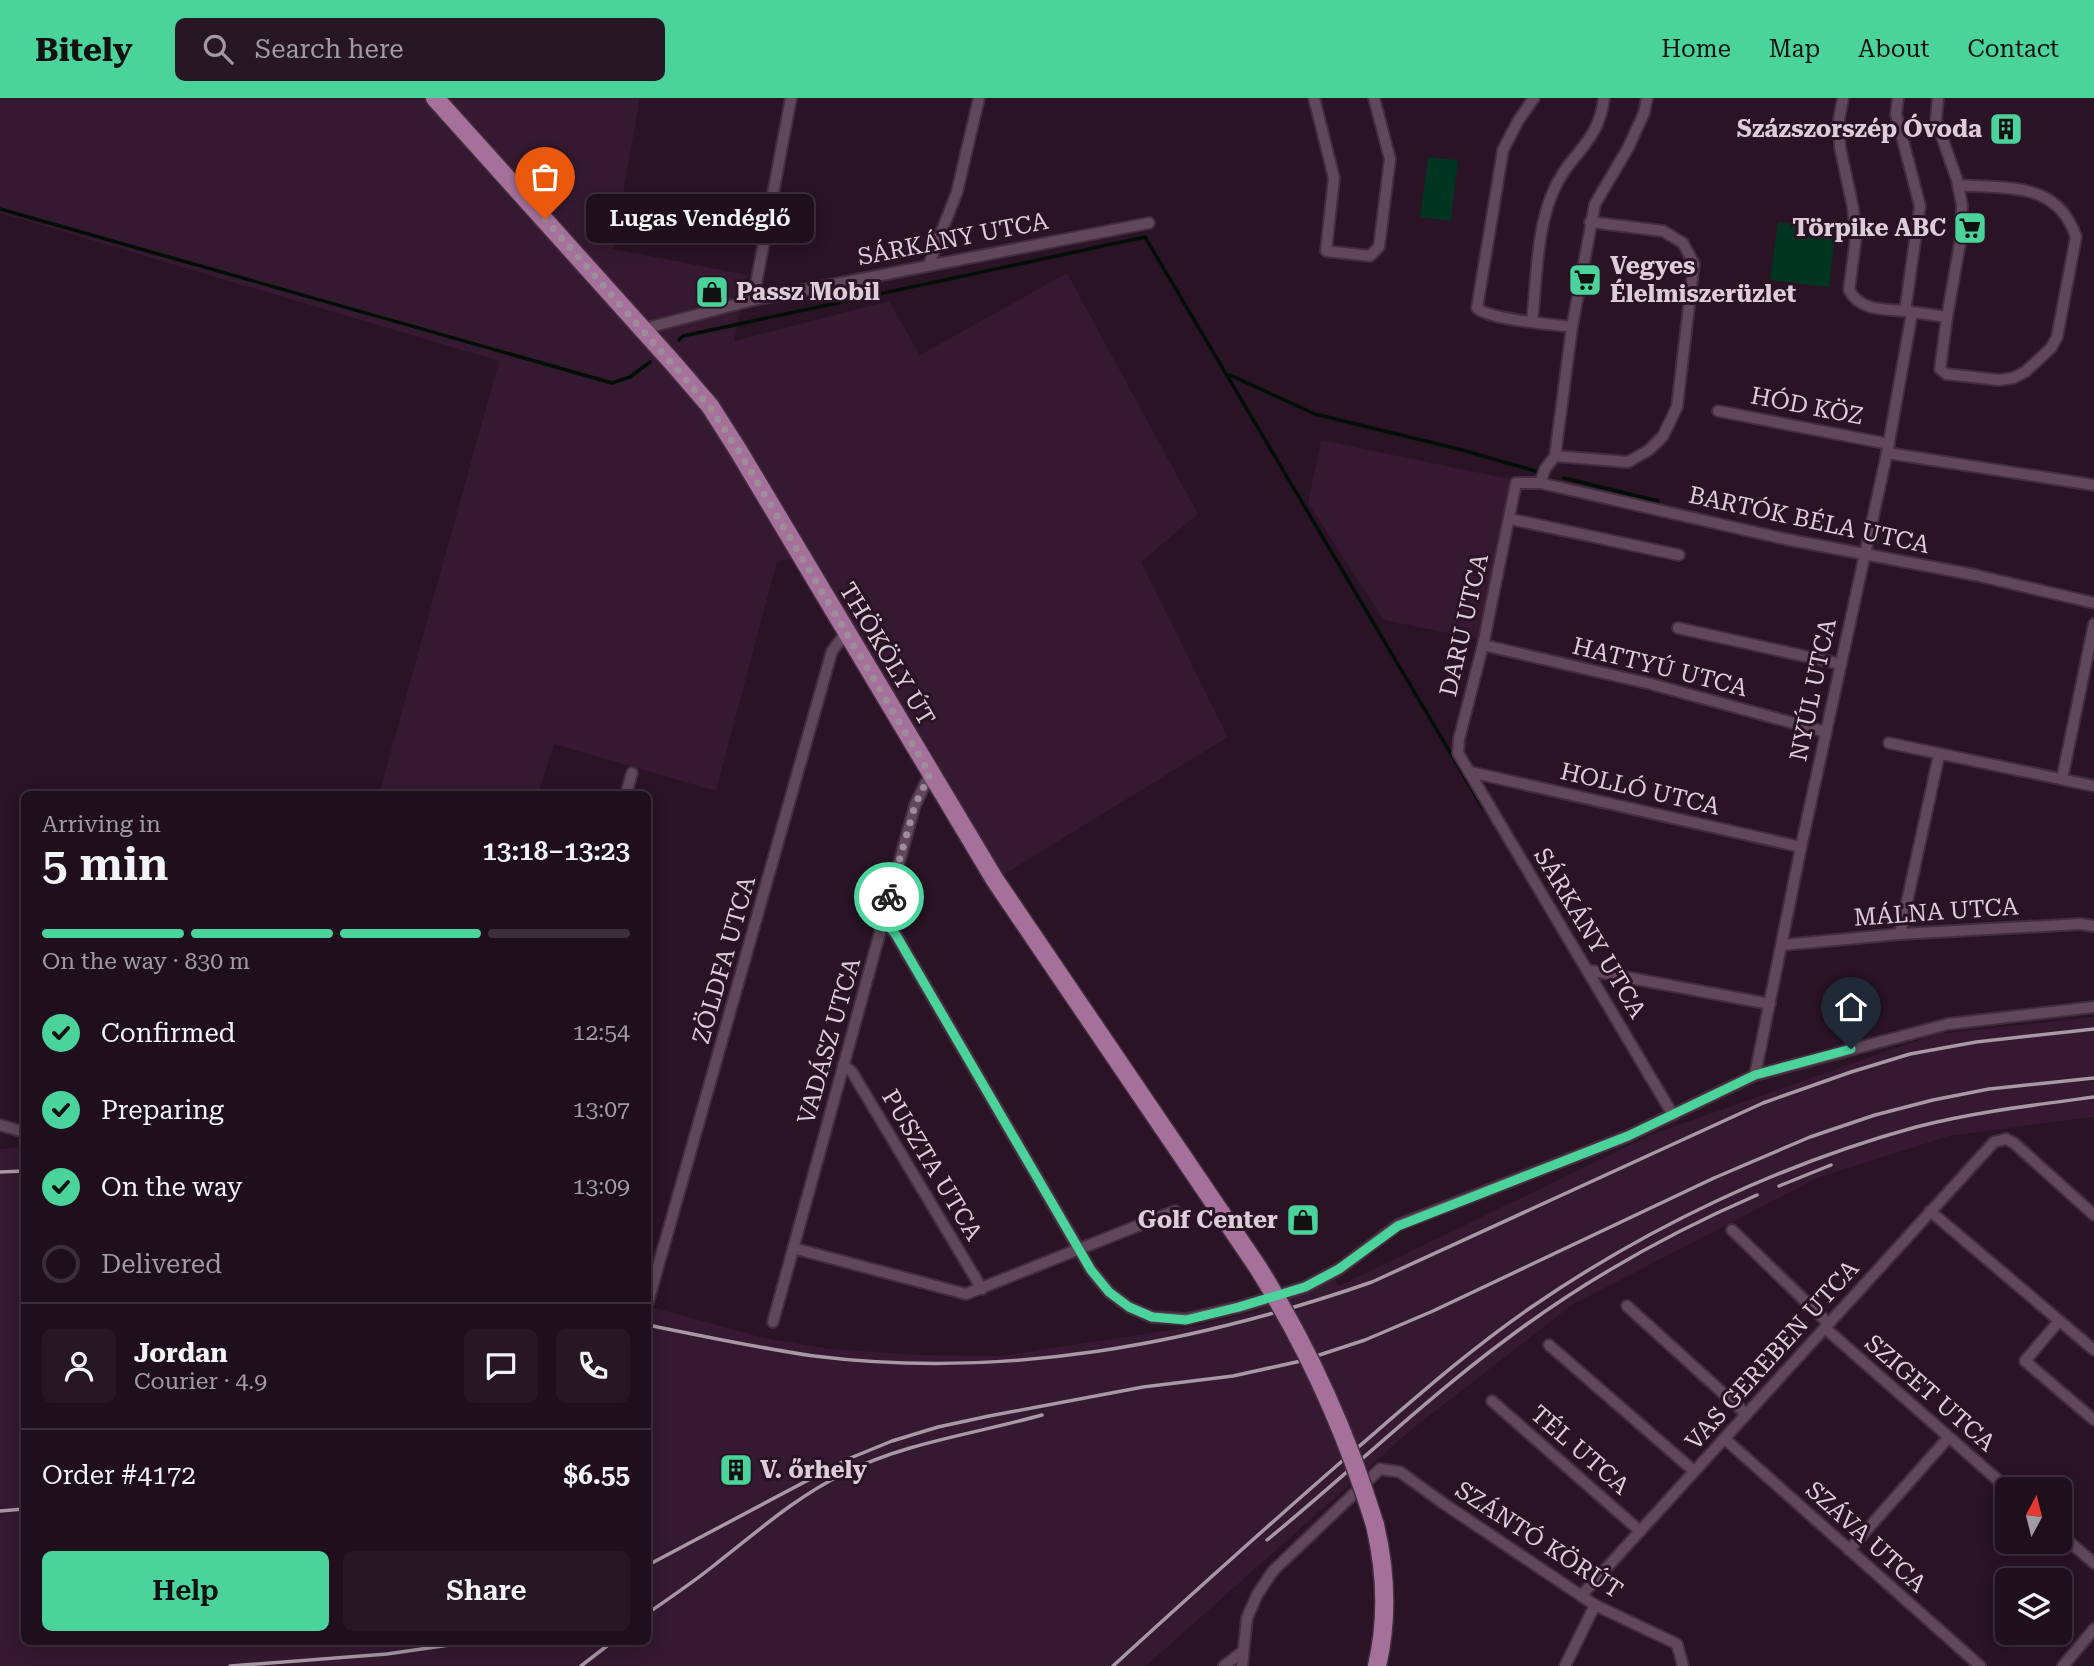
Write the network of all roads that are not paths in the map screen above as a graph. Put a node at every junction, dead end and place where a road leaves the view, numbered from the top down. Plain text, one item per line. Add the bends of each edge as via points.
1 (435, 98) edge
2 (791, 98) edge
3 (979, 98) edge
4 (1314, 98) edge
5 (1374, 98) edge
6 (1534, 98) edge
7 (1604, 98) edge
8 (1647, 98) edge
9 (1843, 98) edge
10 (1898, 98) edge
11 (1938, 98) edge
12 (1958, 185) junction
13 (1590, 222) junction
14 (1149, 223) dead end
15 (929, 264) junction
16 (753, 300) junction
17 (1909, 312) junction
18 (1947, 317) junction
19 (1532, 321) junction
20 (1572, 327) junction
21 (643, 329) junction
22 (1718, 411) dead end
23 (1888, 448) junction
24 (1555, 456) junction
25 (1516, 483) joint
26 (1540, 483) junction
27 (2094, 485) edge
28 (1510, 519) junction
29 (1865, 554) junction
30 (1679, 555) dead end
31 (2094, 603) edge
32 (2094, 624) edge
33 (1678, 628) dead end
34 (846, 633) junction
35 (1483, 645) junction
36 (1840, 664) junction
37 (1826, 732) junction
38 (1889, 743) dead end
39 (1939, 755) junction
40 (1470, 772) junction
41 (632, 773) dead end
42 (930, 774) junction
43 (2062, 779) junction
44 (2094, 786) edge
45 (627, 791) edge
46 (1801, 847) junction
47 (884, 920) junction
48 (2094, 926) edge
49 (1900, 934) junction
50 (1782, 945) junction
51 (1587, 970) junction
52 (1770, 1004) junction
53 (2094, 1007) edge
54 (843, 1065) junction
55 (1755, 1075) junction
56 (1673, 1115) junction
57 (0, 1125) edge
58 (21, 1131) edge
59 (1175, 1211) dead end
60 (1930, 1211) junction
61 (2094, 1215) edge
62 (1732, 1230) dead end
63 (793, 1248) junction
64 (1079, 1249) junction
65 (982, 1289) junction
66 (651, 1291) edge
67 (1627, 1306) dead end
68 (2059, 1321) junction
69 (772, 1322) dead end
70 (1827, 1326) junction
71 (1549, 1345) dead end
72 (2094, 1350) edge
73 (1492, 1401) dead end
74 (1746, 1414) junction
75 (2094, 1420) edge
76 (1948, 1438) junction
77 (1725, 1439) junction
78 (1695, 1471) junction
79 (1995, 1478) edge
80 (1640, 1531) junction
81 (2072, 1544) edge
82 (1849, 1550) junction
83 (2094, 1563) edge
84 (1581, 1596) junction
85 (1595, 1605) junction
86 (2094, 1629) edge
87 (1242, 1652) junction
88 (1224, 1666) edge
89 (1242, 1666) edge
90 (1377, 1666) edge
91 (1564, 1666) edge
92 (1683, 1666) edge
93 (1980, 1666) edge
94 (2063, 1666) edge

1 - 21 main road, THÖKÖLY ÚT
2 - 16 street
3 - 15 street via 957,192
4 - 5 street via 1334,178 1326,251 1370,256 1379,247 1390,159
6 - 19 street via 1503,150 1477,308 1500,318
7 - 19 street via 1602,116 1590,141 1564,171 1543,222
8 - 13 street via 1628,148 1595,204
9 - 17 street via 1840,147 1856,237 1849,290 1868,307
10 - 17 street, NYÚL UTCA via 1896,114 1920,206
11 - 12 street via 1936,120
12 - 18 street via 1961,237
12 - 18 street via 2041,194 2062,209 2076,237 2057,337 2025,372 1999,380 1946,374 1940,369 1940,360
13 - 20 street
13 - 24 street via 1663,231 1683,243 1694,264 1677,407 1663,436 1628,462
14 - 15 street, SÁRKÁNY UTCA
15 - 16 street, SÁRKÁNY UTCA
16 - 21 street, SÁRKÁNY UTCA
17 - 18 street
17 - 23 street, NYÚL UTCA
19 - 20 street
20 - 24 street
21 - 34 main road, THÖKÖLY ÚT via 709,406
22 - 23 street, HÓD KÖZ
23 - 27 street, HÓD KÖZ
23 - 29 street, NYÚL UTCA
24 - 26 street
25 - 26 street, BARTÓK BÉLA UTCA
25 - 28 street, DARU UTCA
26 - 29 street, BARTÓK BÉLA UTCA
28 - 30 street
28 - 35 street, DARU UTCA
29 - 31 street, BARTÓK BÉLA UTCA
29 - 36 street, NYÚL UTCA
32 - 43 street
33 - 36 street
34 - 42 main road, THÖKÖLY ÚT
34 - 66 street, ZÖLDFA UTCA via 832,651
35 - 37 street, HATTYÚ UTCA via 1651,684
35 - 40 street, DARU UTCA via 1459,739 1458,752
36 - 37 street, NYÚL UTCA
37 - 46 street, NYÚL UTCA
38 - 39 street
39 - 43 street
39 - 49 street
40 - 46 street, HOLLÓ UTCA
40 - 51 street, SÁRKÁNY UTCA
41 - 45 street
42 - 47 street, VADÁSZ UTCA via 915,805
42 - 90 main road, THÖKÖLY ÚT, bridge via 1089,1023 1256,1266 1306,1350 1356,1467 1375,1525 1384,1566 1384,1625
43 - 44 street
46 - 50 street, NYÚL UTCA
47 - 54 street, VADÁSZ UTCA
47 - 64 street
48 - 49 street, MÁLNA UTCA
49 - 50 street, MÁLNA UTCA
50 - 52 street, NYÚL UTCA
51 - 52 street
51 - 56 street, SÁRKÁNY UTCA
52 - 55 street, NYÚL UTCA
53 - 55 street via 1948,1024
54 - 63 street, VADÁSZ UTCA
54 - 65 street, PUSZTA UTCA via 852,1072
55 - 56 street
56 - 64 street via 1398,1226 1339,1269 1305,1287 1186,1320 1152,1317 1129,1307 1109,1292
57 - 58 street
59 - 64 street
60 - 61 street, VAS GEREBEN UTCA via 1994,1142 2006,1139
60 - 68 street
60 - 70 street, VAS GEREBEN UTCA
62 - 70 street, SZIGET UTCA
63 - 65 street via 966,1294
63 - 69 street, VADÁSZ UTCA
64 - 65 street
67 - 74 street
68 - 72 street
68 - 75 street via 2025,1361
70 - 74 street, VAS GEREBEN UTCA
70 - 76 street, SZIGET UTCA
71 - 78 street
73 - 80 street, TÉL UTCA
74 - 77 street, VAS GEREBEN UTCA
76 - 79 street, SZIGET UTCA
76 - 82 street
77 - 78 street, VAS GEREBEN UTCA
77 - 82 street, SZÁVA UTCA
78 - 80 street, VAS GEREBEN UTCA
80 - 84 street, VAS GEREBEN UTCA
81 - 83 street
82 - 93 street, SZÁVA UTCA
84 - 85 street, SZÁNTÓ KÖRÚT
84 - 87 street, SZÁNTÓ KÖRÚT via 1400,1472 1380,1469 1273,1571 1247,1618
85 - 91 street
85 - 92 street, SZÁNTÓ KÖRÚT via 1677,1644
86 - 94 street
87 - 88 street
87 - 89 street

